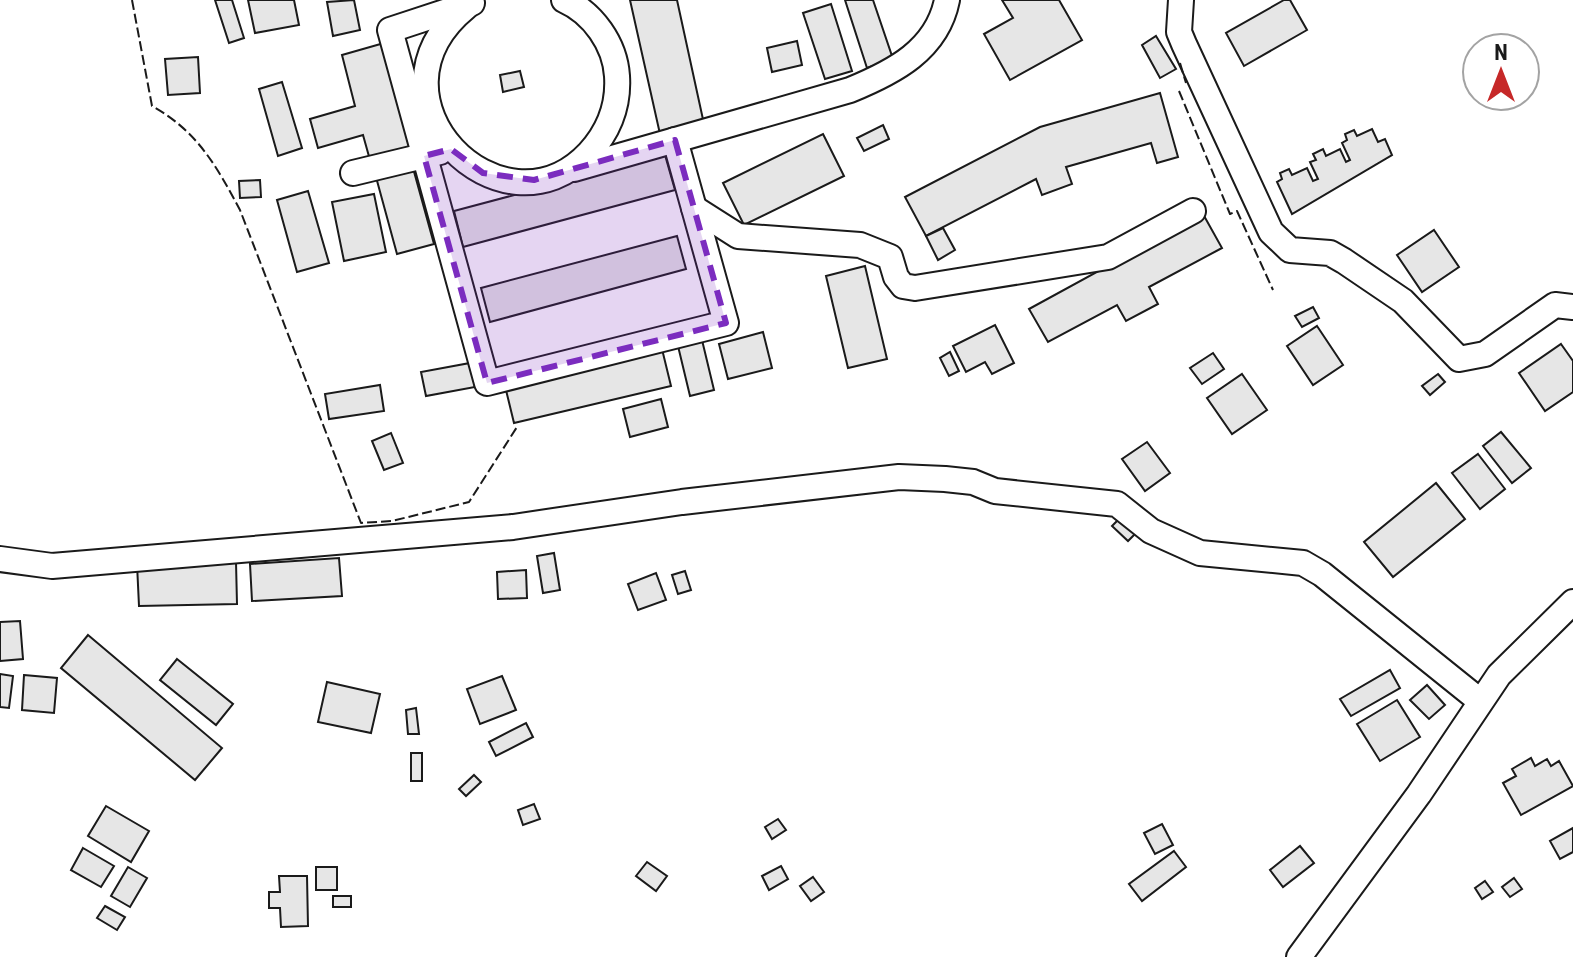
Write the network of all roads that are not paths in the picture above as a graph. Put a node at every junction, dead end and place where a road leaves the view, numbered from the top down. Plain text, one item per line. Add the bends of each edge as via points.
1 (564, 0) edge
2 (947, 0) edge
3 (1181, 0) edge
4 (475, 1) edge
5 (675, 140) junction
6 (451, 149) junction
7 (424, 156) junction
8 (353, 173) dead end
9 (560, 173) junction
10 (694, 208) junction
11 (1193, 211) dead end
12 (1573, 307) edge
13 (0, 559) edge
14 (1573, 602) edge
15 (1480, 701) junction
16 (1299, 957) edge

1 - 9 street via 592,20 608,42 618,92 600,141
2 - 5 street via 935,32 914,57 886,75
3 - 12 street via 1179,32 1184,44 1271,232 1290,250 1330,253 1344,261 1403,301 1459,359 1485,354 1555,305
4 - 6 street via 452,19 427,65 431,117
4 - 7 street via 390,30
5 - 9 street
5 - 10 street
6 - 7 street
6 - 9 street via 483,173 508,180
7 - 8 street
7 - 10 street via 487,383 726,323
10 - 11 street via 738,236 877,250 890,257 903,286 915,288 1108,257
13 - 15 street via 52,566 370,540 513,527 899,477 945,479 995,491 1117,504 1151,531 1200,553 1303,563
14 - 15 street via 1523,649
15 - 16 street

